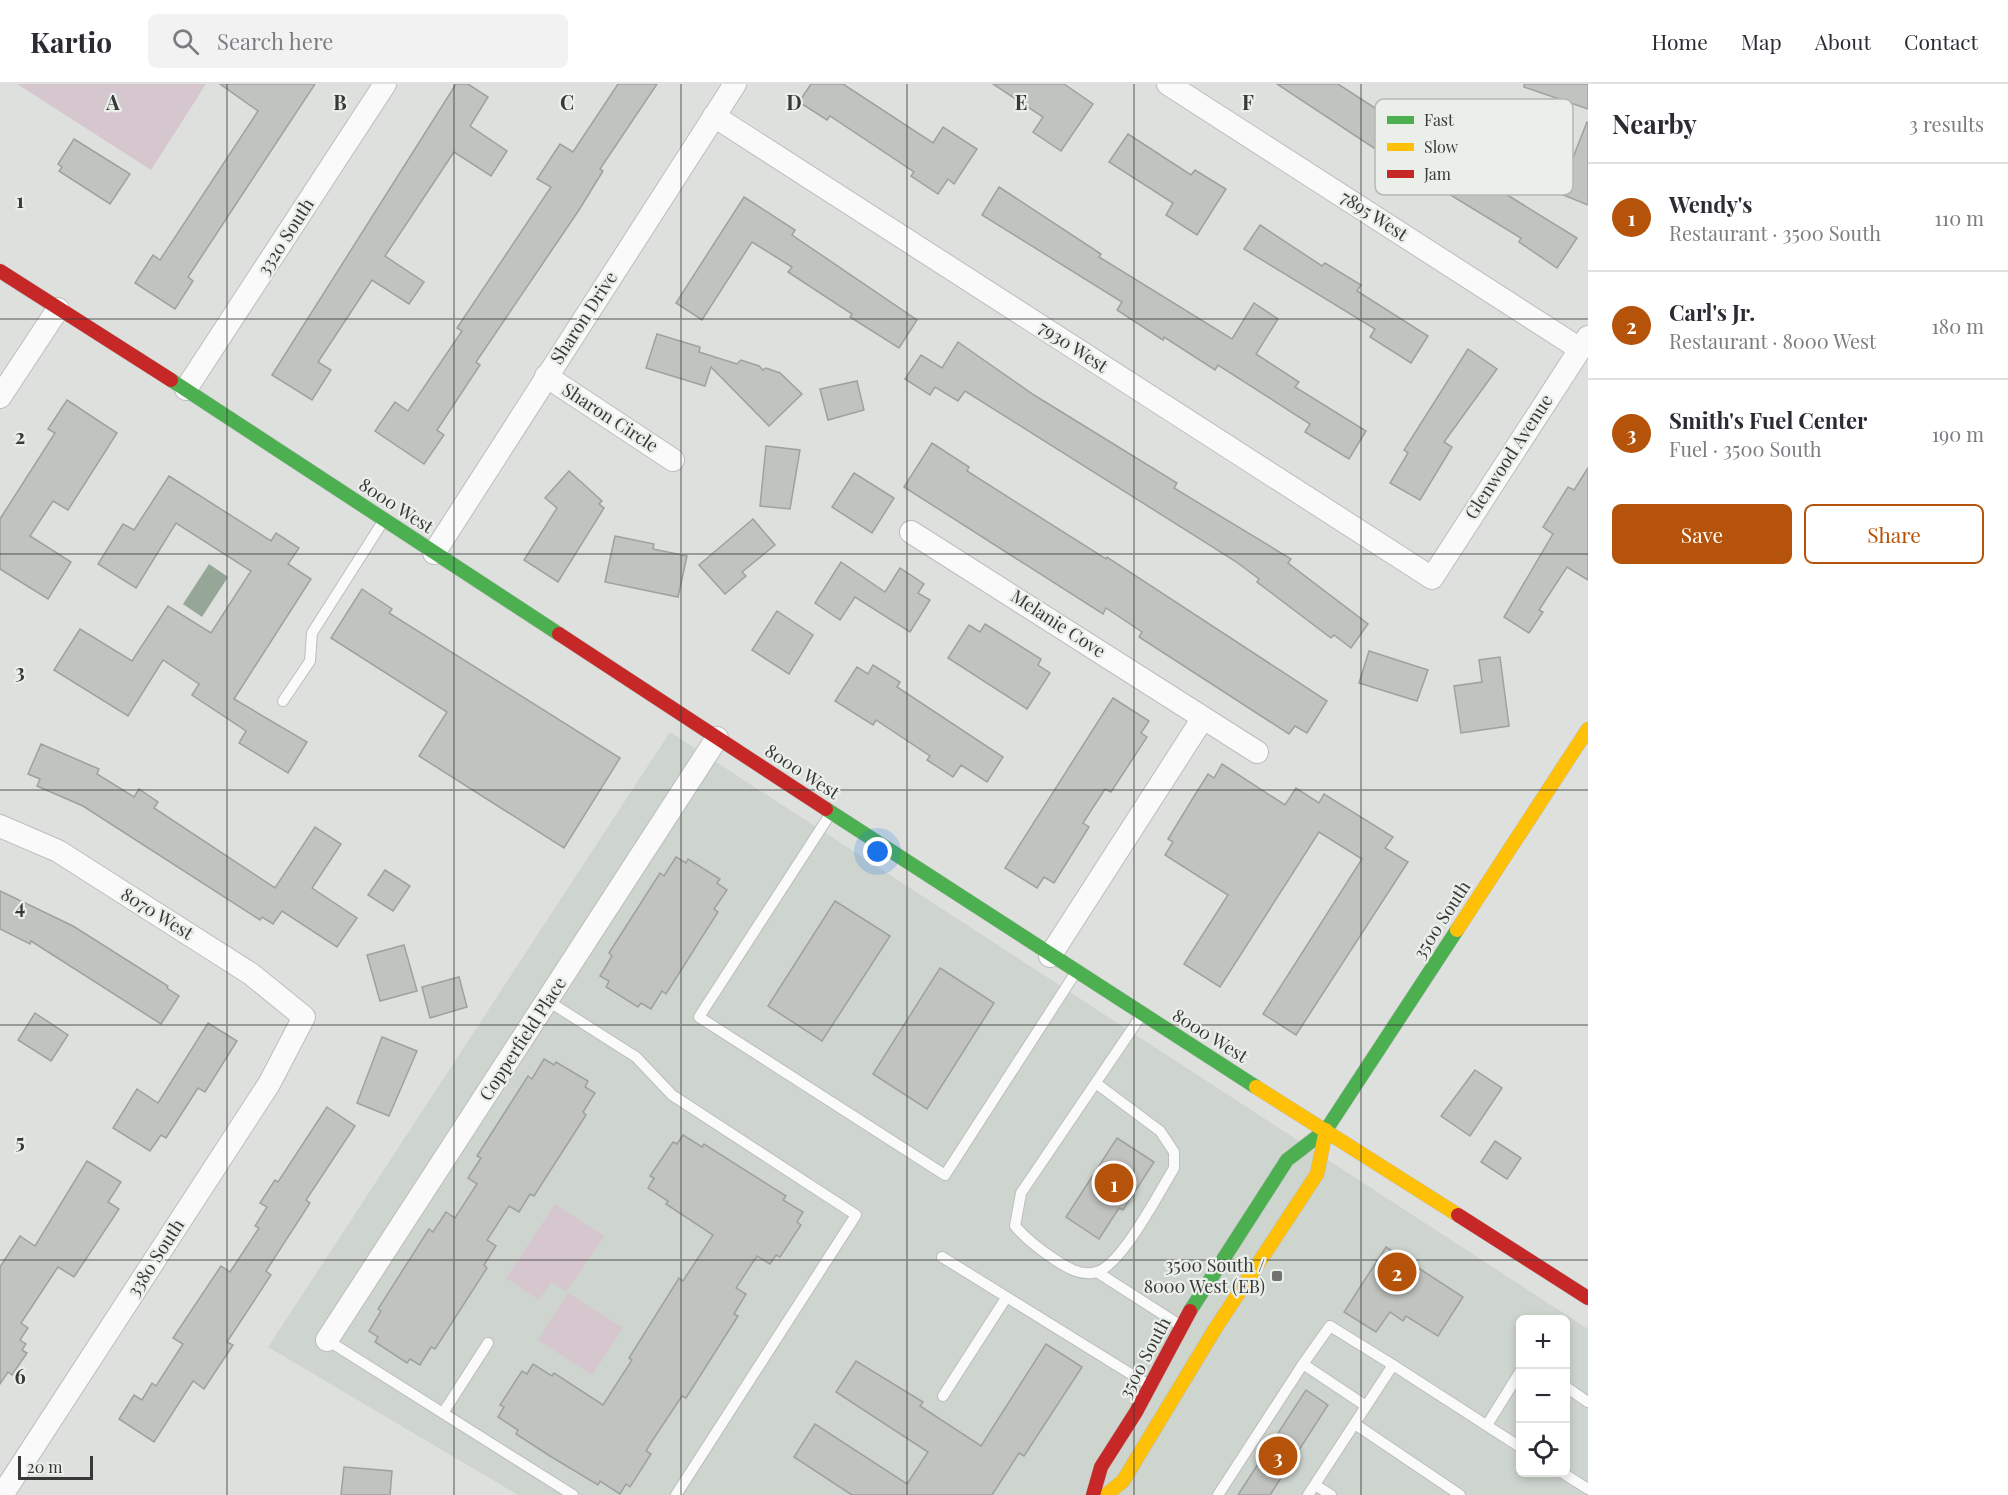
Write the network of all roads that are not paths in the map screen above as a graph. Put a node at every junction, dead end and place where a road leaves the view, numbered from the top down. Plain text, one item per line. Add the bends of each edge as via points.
1 (385, 84) edge
2 (735, 84) edge
3 (1168, 84) edge
4 (714, 116) junction
5 (0, 271) edge
6 (58, 309) junction
7 (1584, 343) edge
8 (546, 376) junction
9 (186, 389) junction
10 (0, 397) edge
11 (674, 460) dead end
12 (384, 520) junction
13 (911, 532) dead end
14 (434, 553) junction
15 (1432, 578) joint
16 (283, 701) dead end
17 (1203, 718) junction
18 (1588, 729) edge
19 (717, 738) junction
20 (1257, 752) dead end
21 (831, 813) junction
22 (0, 826) edge
23 (1050, 956) junction
24 (1076, 973) junction
25 (548, 1001) junction
26 (1142, 1015) junction
27 (304, 1017) joint
28 (1097, 1084) junction
29 (1326, 1130) junction
30 (942, 1257) dead end
31 (1097, 1272) junction
32 (1006, 1298) junction
33 (1588, 1298) edge
34 (1181, 1326) junction
35 (327, 1340) joint
36 (488, 1343) dead end
37 (1303, 1364) junction
38 (1393, 1365) junction
39 (1516, 1380) edge
40 (1150, 1386) junction
41 (1570, 1390) edge
42 (944, 1396) dead end
43 (1588, 1402) edge
44 (1366, 1406) junction
45 (443, 1413) junction
46 (1354, 1424) junction
47 (1486, 1425) junction
48 (1516, 1444) edge
49 (1568, 1477) edge
50 (1315, 1485) junction
51 (1588, 1489) edge
52 (2, 1495) edge
53 (573, 1495) edge
54 (676, 1495) edge
55 (1094, 1495) edge
56 (1106, 1495) edge
57 (1218, 1495) edge
58 (1308, 1495) edge
59 (1331, 1495) edge
60 (1460, 1495) edge
61 (1584, 1495) edge

1 - 9 street, 3320 South
2 - 4 street, Sharon Drive
3 - 7 street, 7895 West
4 - 8 street, Sharon Drive
4 - 15 street, 7930 West
5 - 6 street, 8000 West
6 - 9 street, 8000 West
6 - 10 street
7 - 15 street, Glenwood Avenue
8 - 11 street, Sharon Circle
8 - 14 street, Sharon Drive
9 - 12 street, 8000 West
12 - 14 street, 8000 West
12 - 16 lane via 312,633 310,661
13 - 17 street, Melanie Cove
14 - 19 street, 8000 West
17 - 20 street, Melanie Cove
17 - 23 street
18 - 29 street, 3500 South
19 - 21 street, 8000 West
19 - 25 street, Copperfield Place
21 - 23 street, 8000 West
21 - 24 lane via 699,1017 945,1175
22 - 27 street, 8070 West via 58,851 251,974
23 - 24 street, 8000 West
24 - 26 street, 8000 West
25 - 35 street, Copperfield Place
25 - 54 lane via 636,1058 672,1095 856,1215
26 - 28 lane
26 - 29 street, 8000 West
27 - 52 street, 3380 South via 269,1084
28 - 31 lane via 1160,1131 1174,1152 1174,1168 1123,1250
28 - 31 lane via 1022,1193 1015,1226 1029,1242 1066,1267 1083,1273
29 - 33 street, 8000 West
29 - 34 street, 3500 South via 1287,1160
29 - 56 street, 3500 South via 1317,1174 1215,1329 1123,1481
30 - 32 lane
31 - 34 lane
32 - 40 lane
32 - 42 lane
34 - 40 street, 3500 South
35 - 45 lane
36 - 45 lane
37 - 38 lane via 1330,1326
37 - 44 lane
37 - 57 lane
38 - 44 lane
38 - 47 lane
39 - 47 lane
40 - 55 street, 3500 South via 1101,1467
41 - 43 lane
44 - 46 lane
45 - 53 lane
46 - 50 lane
46 - 60 lane
47 - 48 lane
49 - 51 lane
50 - 58 lane
50 - 59 lane
51 - 61 lane

